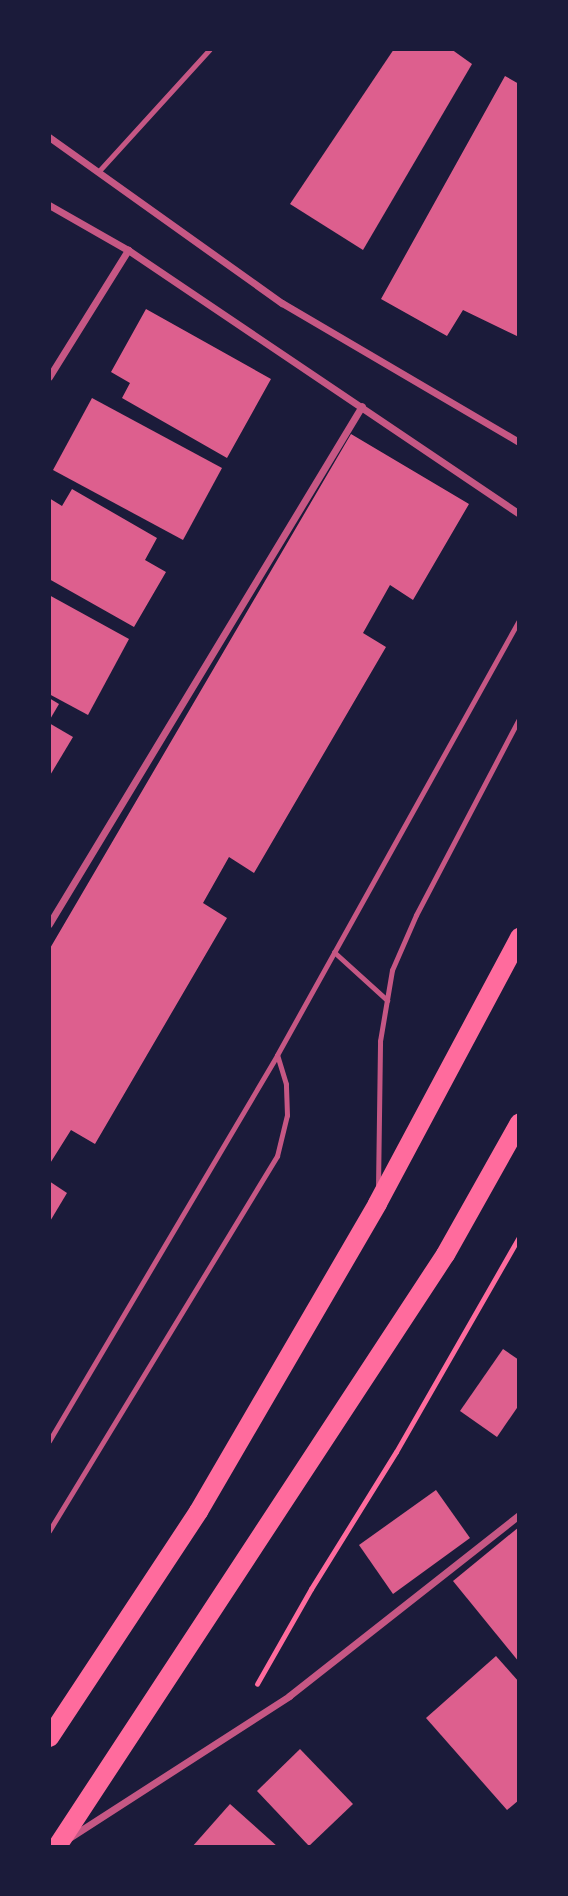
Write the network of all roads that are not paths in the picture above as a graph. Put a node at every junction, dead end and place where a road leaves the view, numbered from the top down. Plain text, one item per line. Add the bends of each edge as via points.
1 (210, 49) edge
2 (49, 137) edge
3 (98, 172) junction
4 (49, 205) edge
5 (128, 250) junction
6 (49, 377) edge
7 (362, 406) junction
8 (519, 442) edge
9 (519, 514) edge
10 (519, 620) edge
11 (519, 719) edge
12 (49, 924) edge
13 (519, 937) edge
14 (334, 953) junction
15 (387, 999) junction
16 (277, 1055) junction
17 (519, 1122) edge
18 (377, 1203) junction
19 (49, 1441) edge
20 (519, 1515) edge
21 (49, 1531) edge
22 (49, 1737) edge
23 (56, 1846) edge

1 - 3 lane
2 - 3 street
3 - 8 street via 282,303
4 - 5 street
5 - 6 street
5 - 7 street
7 - 9 street
7 - 12 street
10 - 14 lane
11 - 15 lane via 416,915 392,970
13 - 18 highway
14 - 15 lane
14 - 16 lane
15 - 18 lane via 380,1041
16 - 19 lane
16 - 21 lane via 286,1084 287,1115 277,1156
17 - 23 highway via 445,1254
18 - 22 highway via 198,1511
20 - 23 street via 289,1696

